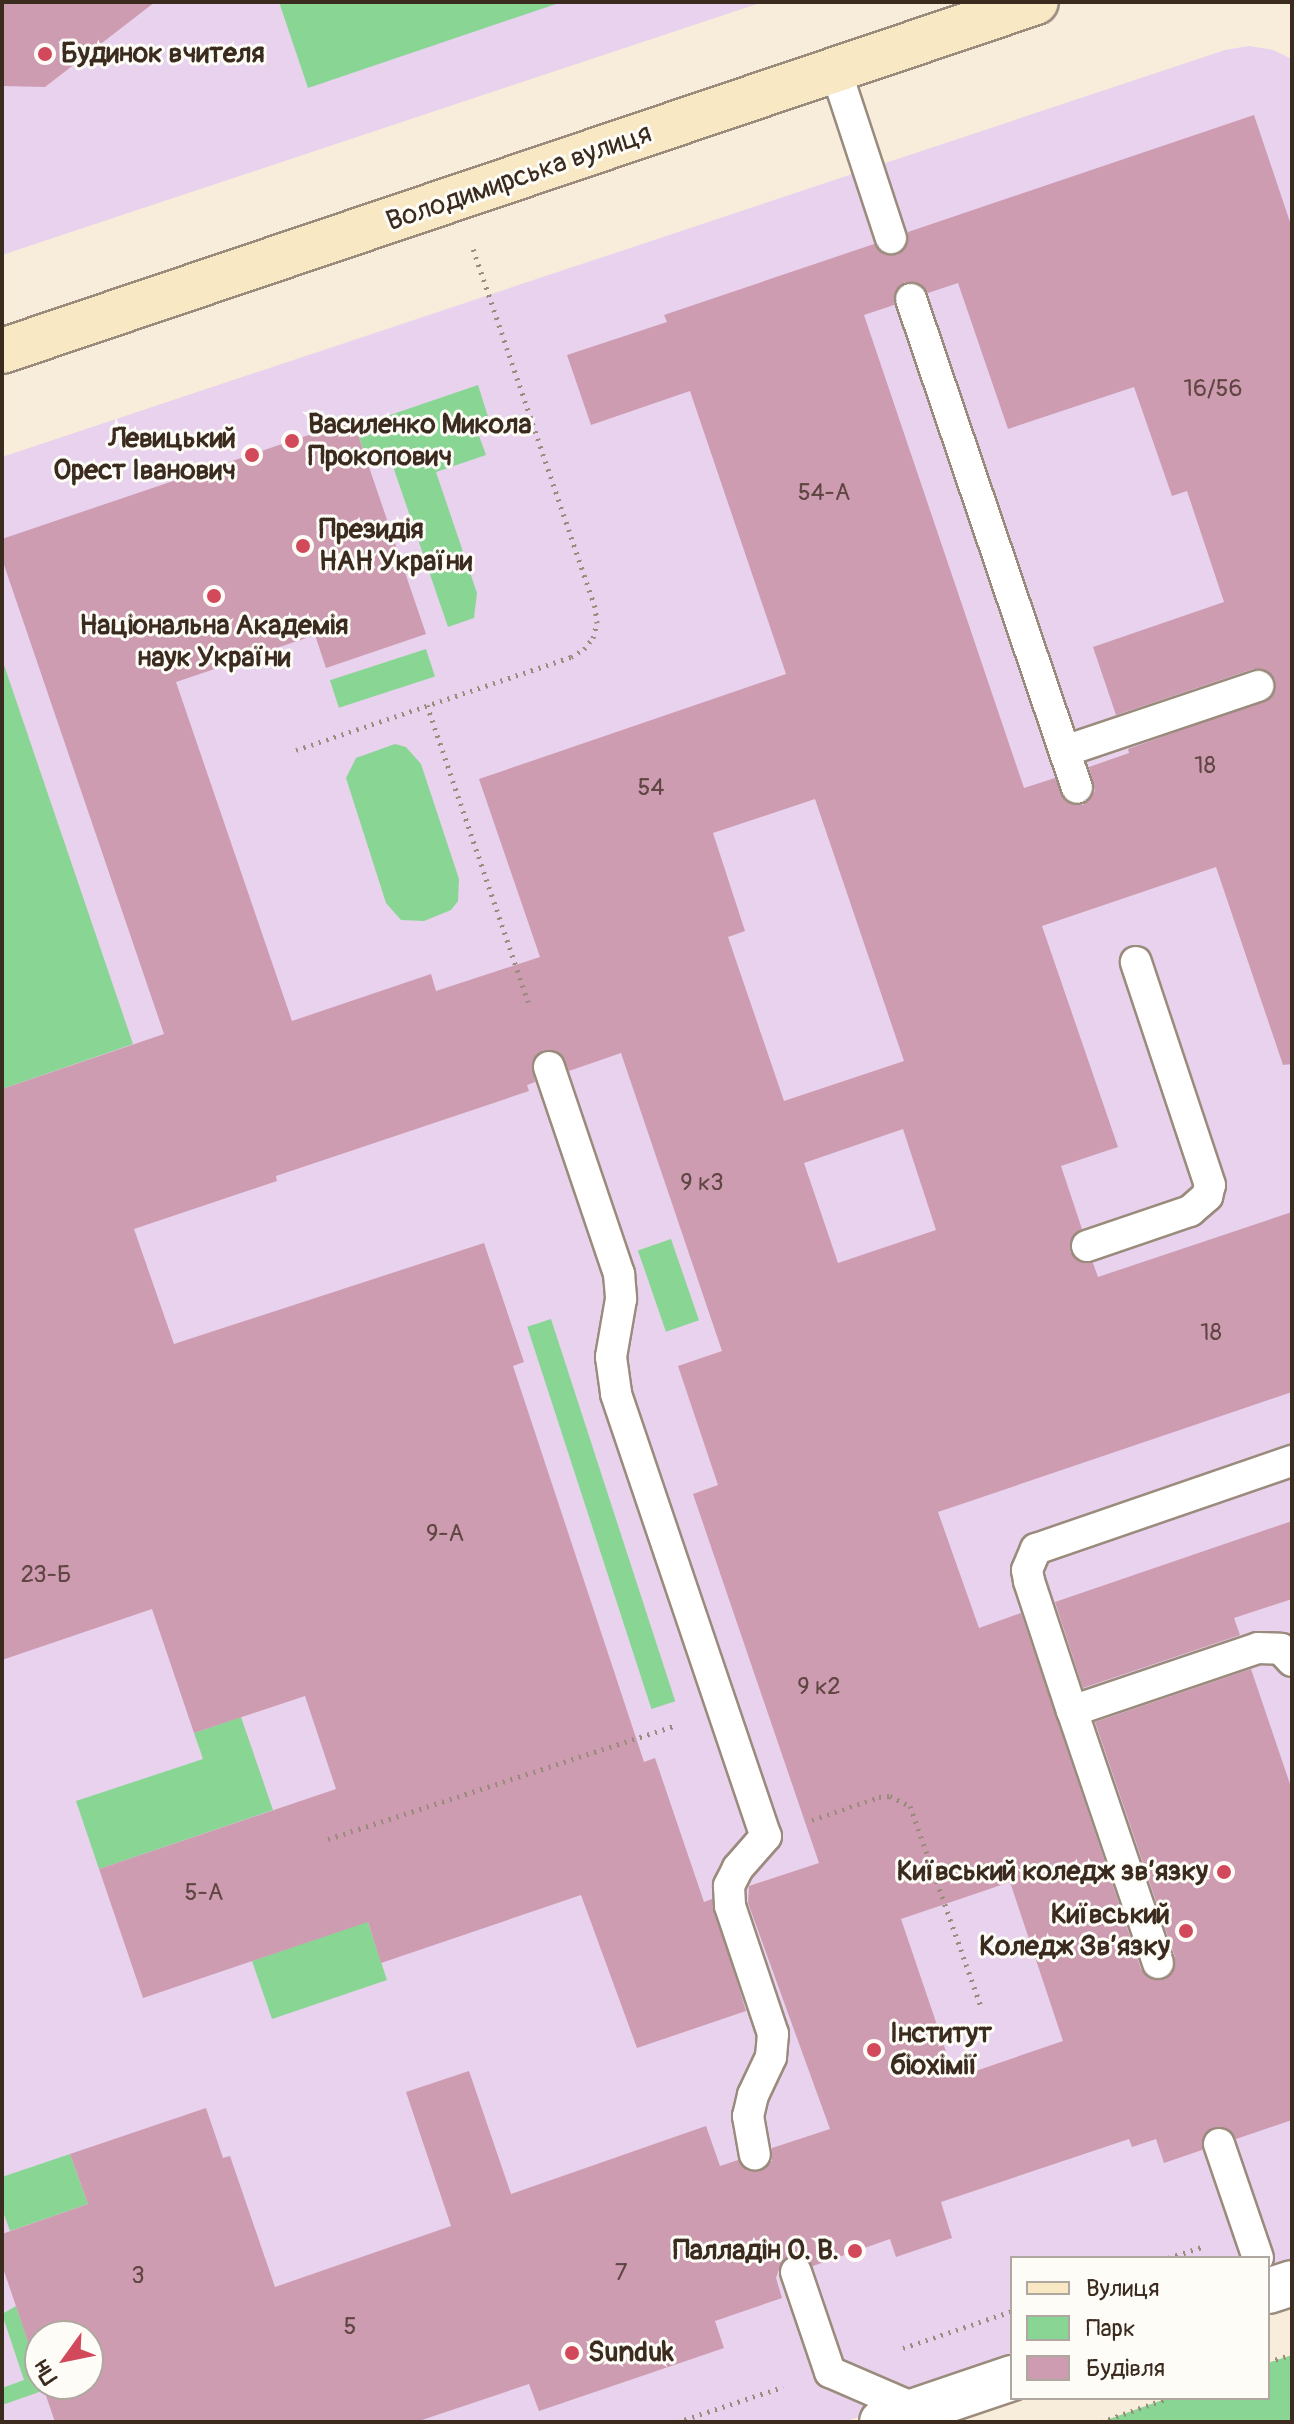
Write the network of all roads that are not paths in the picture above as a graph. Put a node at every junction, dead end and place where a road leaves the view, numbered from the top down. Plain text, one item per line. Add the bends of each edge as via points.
1 (1036, 2) edge
2 (836, 71) junction
3 (891, 238) dead end
4 (911, 299) dead end
5 (2, 351) edge
6 (1258, 686) dead end
7 (1065, 751) junction
8 (1077, 788) dead end
9 (1136, 962) dead end
10 (549, 1067) dead end
11 (1087, 1246) dead end
12 (1292, 1461) edge
13 (1292, 1661) edge
14 (1072, 1711) junction
15 (1158, 1963) dead end
16 (1219, 2144) dead end
17 (755, 2154) dead end
18 (1257, 2256) edge
19 (796, 2272) dead end
20 (1292, 2283) edge
21 (1270, 2289) edge
22 (1010, 2379) edge
23 (907, 2418) edge

1 - 2 main road, Володимирська вулиця
2 - 3 lane
2 - 5 main road, Володимирська вулиця
4 - 7 lane
6 - 7 lane
7 - 8 lane
9 - 11 lane via 1210,1185 1207,1196 1190,1211
10 - 17 lane via 619,1274 621,1299 611,1357 616,1394 766,1836 729,1886 730,1906 773,2034 771,2057 748,2116
12 - 14 lane via 1036,1549 1027,1570 1029,1581
13 - 14 lane via 1281,1649 1258,1648
14 - 15 lane
16 - 18 lane
19 - 23 lane via 830,2372
20 - 21 street
22 - 23 street

